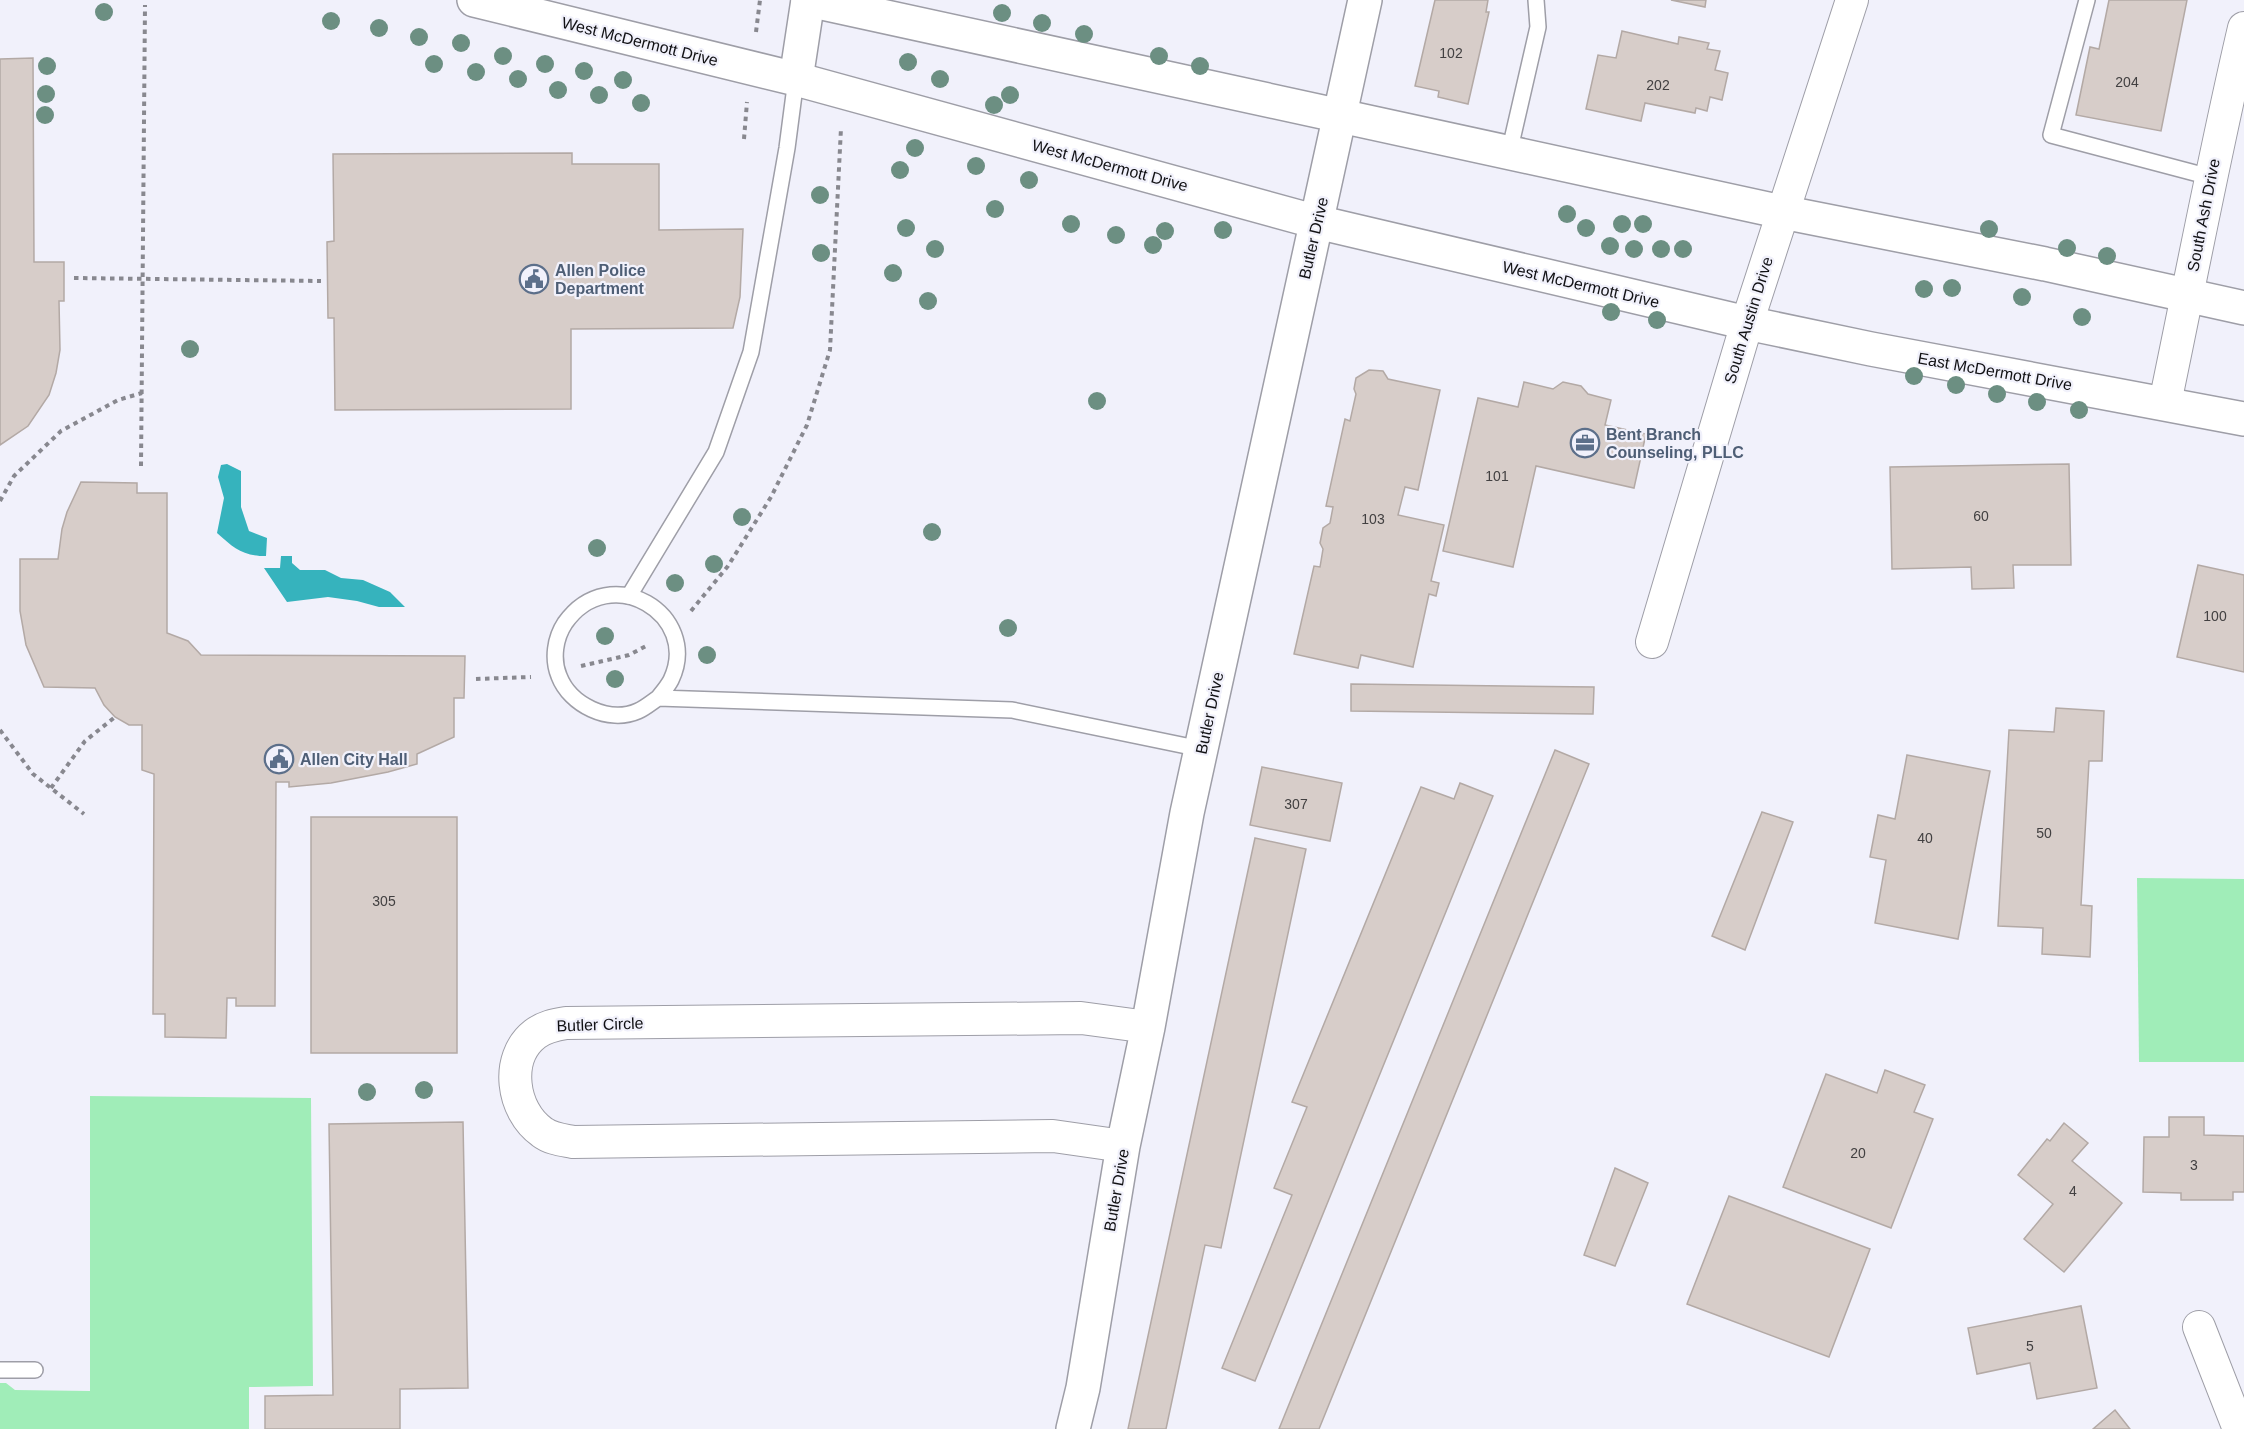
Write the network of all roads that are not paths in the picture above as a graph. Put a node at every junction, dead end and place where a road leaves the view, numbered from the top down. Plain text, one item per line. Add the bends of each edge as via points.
1 (474, 0) edge
2 (808, 0) edge
3 (1365, 0) edge
4 (1536, 0) edge
5 (1852, 0) edge
6 (2086, 0) edge
7 (2244, 28) edge
8 (796, 79) junction
9 (1340, 117) junction
10 (1509, 153) junction
11 (2210, 177) junction
12 (1782, 212) junction
13 (1317, 222) junction
14 (2187, 297) junction
15 (2244, 308) edge
16 (1747, 323) junction
17 (2165, 403) junction
18 (2244, 419) edge
19 (629, 596) junction
20 (1652, 642) dead end
21 (658, 698) junction
22 (1201, 749) junction
23 (1148, 1027) junction
24 (1123, 1146) junction
25 (2199, 1327) dead end
26 (0, 1370) edge
27 (35, 1370) dead end
28 (1072, 1429) edge
29 (2239, 1429) edge

1 - 8 main road, West McDermott Drive
2 - 8 main road
2 - 9 main road
3 - 9 main road, Butler Drive
4 - 10 lane via 1538,27
5 - 12 street, South Austin Drive
6 - 11 lane via 2051,135
7 - 11 street, South Ash Drive
8 - 13 main road, West McDermott Drive
8 - 19 lane via 751,352 716,452
9 - 10 main road
9 - 13 main road, Butler Drive
10 - 12 main road
11 - 14 street, South Ash Drive
12 - 14 main road via 2045,264
12 - 16 street, South Austin Drive
13 - 16 main road, West McDermott Drive
13 - 22 main road, Butler Drive
14 - 15 main road
14 - 17 street, South Ash Drive
16 - 17 main road, East McDermott Drive
16 - 20 street, South Austin Drive
17 - 18 main road, East McDermott Drive
19 - 21 lane via 641,599 660,613 673,633 677,656 671,679
19 - 21 lane via 594,597 574,610 560,629 555,652 559,676 571,696 591,710 614,715 638,711
21 - 22 lane via 1012,710
22 - 23 main road, Butler Drive
23 - 24 main road, Butler Drive
23 - 24 street, Butler Circle via 1081,1018 566,1023 533,1035 521,1051 516,1071 519,1102 533,1125 544,1134 573,1142 1053,1136
24 - 28 main road, Butler Drive
25 - 29 street
26 - 27 lane

